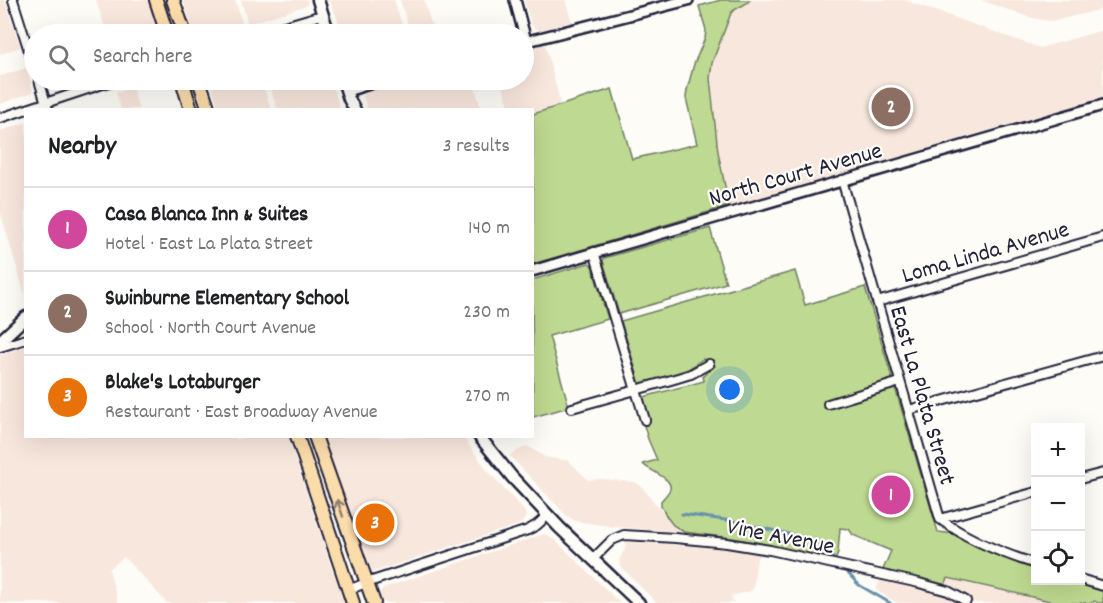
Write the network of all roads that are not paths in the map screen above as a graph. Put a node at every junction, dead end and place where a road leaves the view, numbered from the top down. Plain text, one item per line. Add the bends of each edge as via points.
1 (13, 0) edge
2 (156, 0) edge
3 (173, 0) edge
4 (318, 0) edge
5 (515, 0) edge
6 (688, 0) edge
7 (322, 15) junction
8 (164, 24) edge
9 (181, 24) edge
10 (291, 24) edge
11 (325, 24) edge
12 (521, 24) edge
13 (24, 35) edge
14 (534, 39) edge
15 (42, 90) edge
16 (89, 90) edge
17 (185, 90) edge
18 (202, 90) edge
19 (366, 90) edge
20 (349, 100) edge
21 (1103, 105) edge
22 (47, 106) edge
23 (190, 108) edge
24 (208, 108) edge
25 (24, 112) edge
26 (0, 118) edge
27 (842, 180) junction
28 (1103, 237) edge
29 (594, 252) junction
30 (534, 270) edge
31 (877, 302) junction
32 (24, 319) edge
33 (24, 340) edge
34 (0, 341) edge
35 (0, 347) edge
36 (1103, 356) edge
37 (709, 364) dead end
38 (900, 382) junction
39 (635, 390) junction
40 (828, 404) dead end
41 (572, 408) dead end
42 (909, 411) junction
43 (645, 420) dead end
44 (298, 438) edge
45 (316, 438) edge
46 (481, 438) edge
47 (1103, 473) edge
48 (1085, 478) edge
49 (1031, 493) edge
50 (548, 515) junction
51 (940, 519) junction
52 (593, 559) junction
53 (1031, 563) edge
54 (1085, 581) edge
55 (366, 583) junction
56 (1103, 586) edge
57 (348, 590) junction
58 (966, 601) dead end
59 (353, 603) edge
60 (374, 603) edge
61 (639, 603) edge

1 - 13 street
2 - 8 main road
3 - 9 main road
4 - 7 main road
5 - 12 street
6 - 14 street
7 - 10 street
7 - 11 main road
15 - 22 street
16 - 22 street
17 - 23 main road
18 - 24 main road
19 - 20 street
21 - 27 street, North Court Avenue
25 - 26 street
27 - 29 street, North Court Avenue
27 - 31 street, East La Plata Street
28 - 31 street, Loma Linda Avenue
29 - 30 street, North Court Avenue
29 - 39 street
31 - 38 street, East La Plata Street
32 - 34 main road
33 - 35 street
36 - 42 street
37 - 39 street via 691,374
38 - 40 street
38 - 42 street, East La Plata Street
39 - 41 street
39 - 43 street
42 - 51 street, East La Plata Street
44 - 57 main road
55 -> 45 main road
46 - 50 main road
47 - 48 street
49 - 51 street
50 - 52 main road
50 - 55 street via 528,530
51 - 53 street, East La Plata Street
52 - 58 street, Vine Avenue via 612,540 624,535 727,543 919,583
52 - 61 main road
54 - 56 street
55 - 57 street
55 - 60 main road
57 - 59 main road

